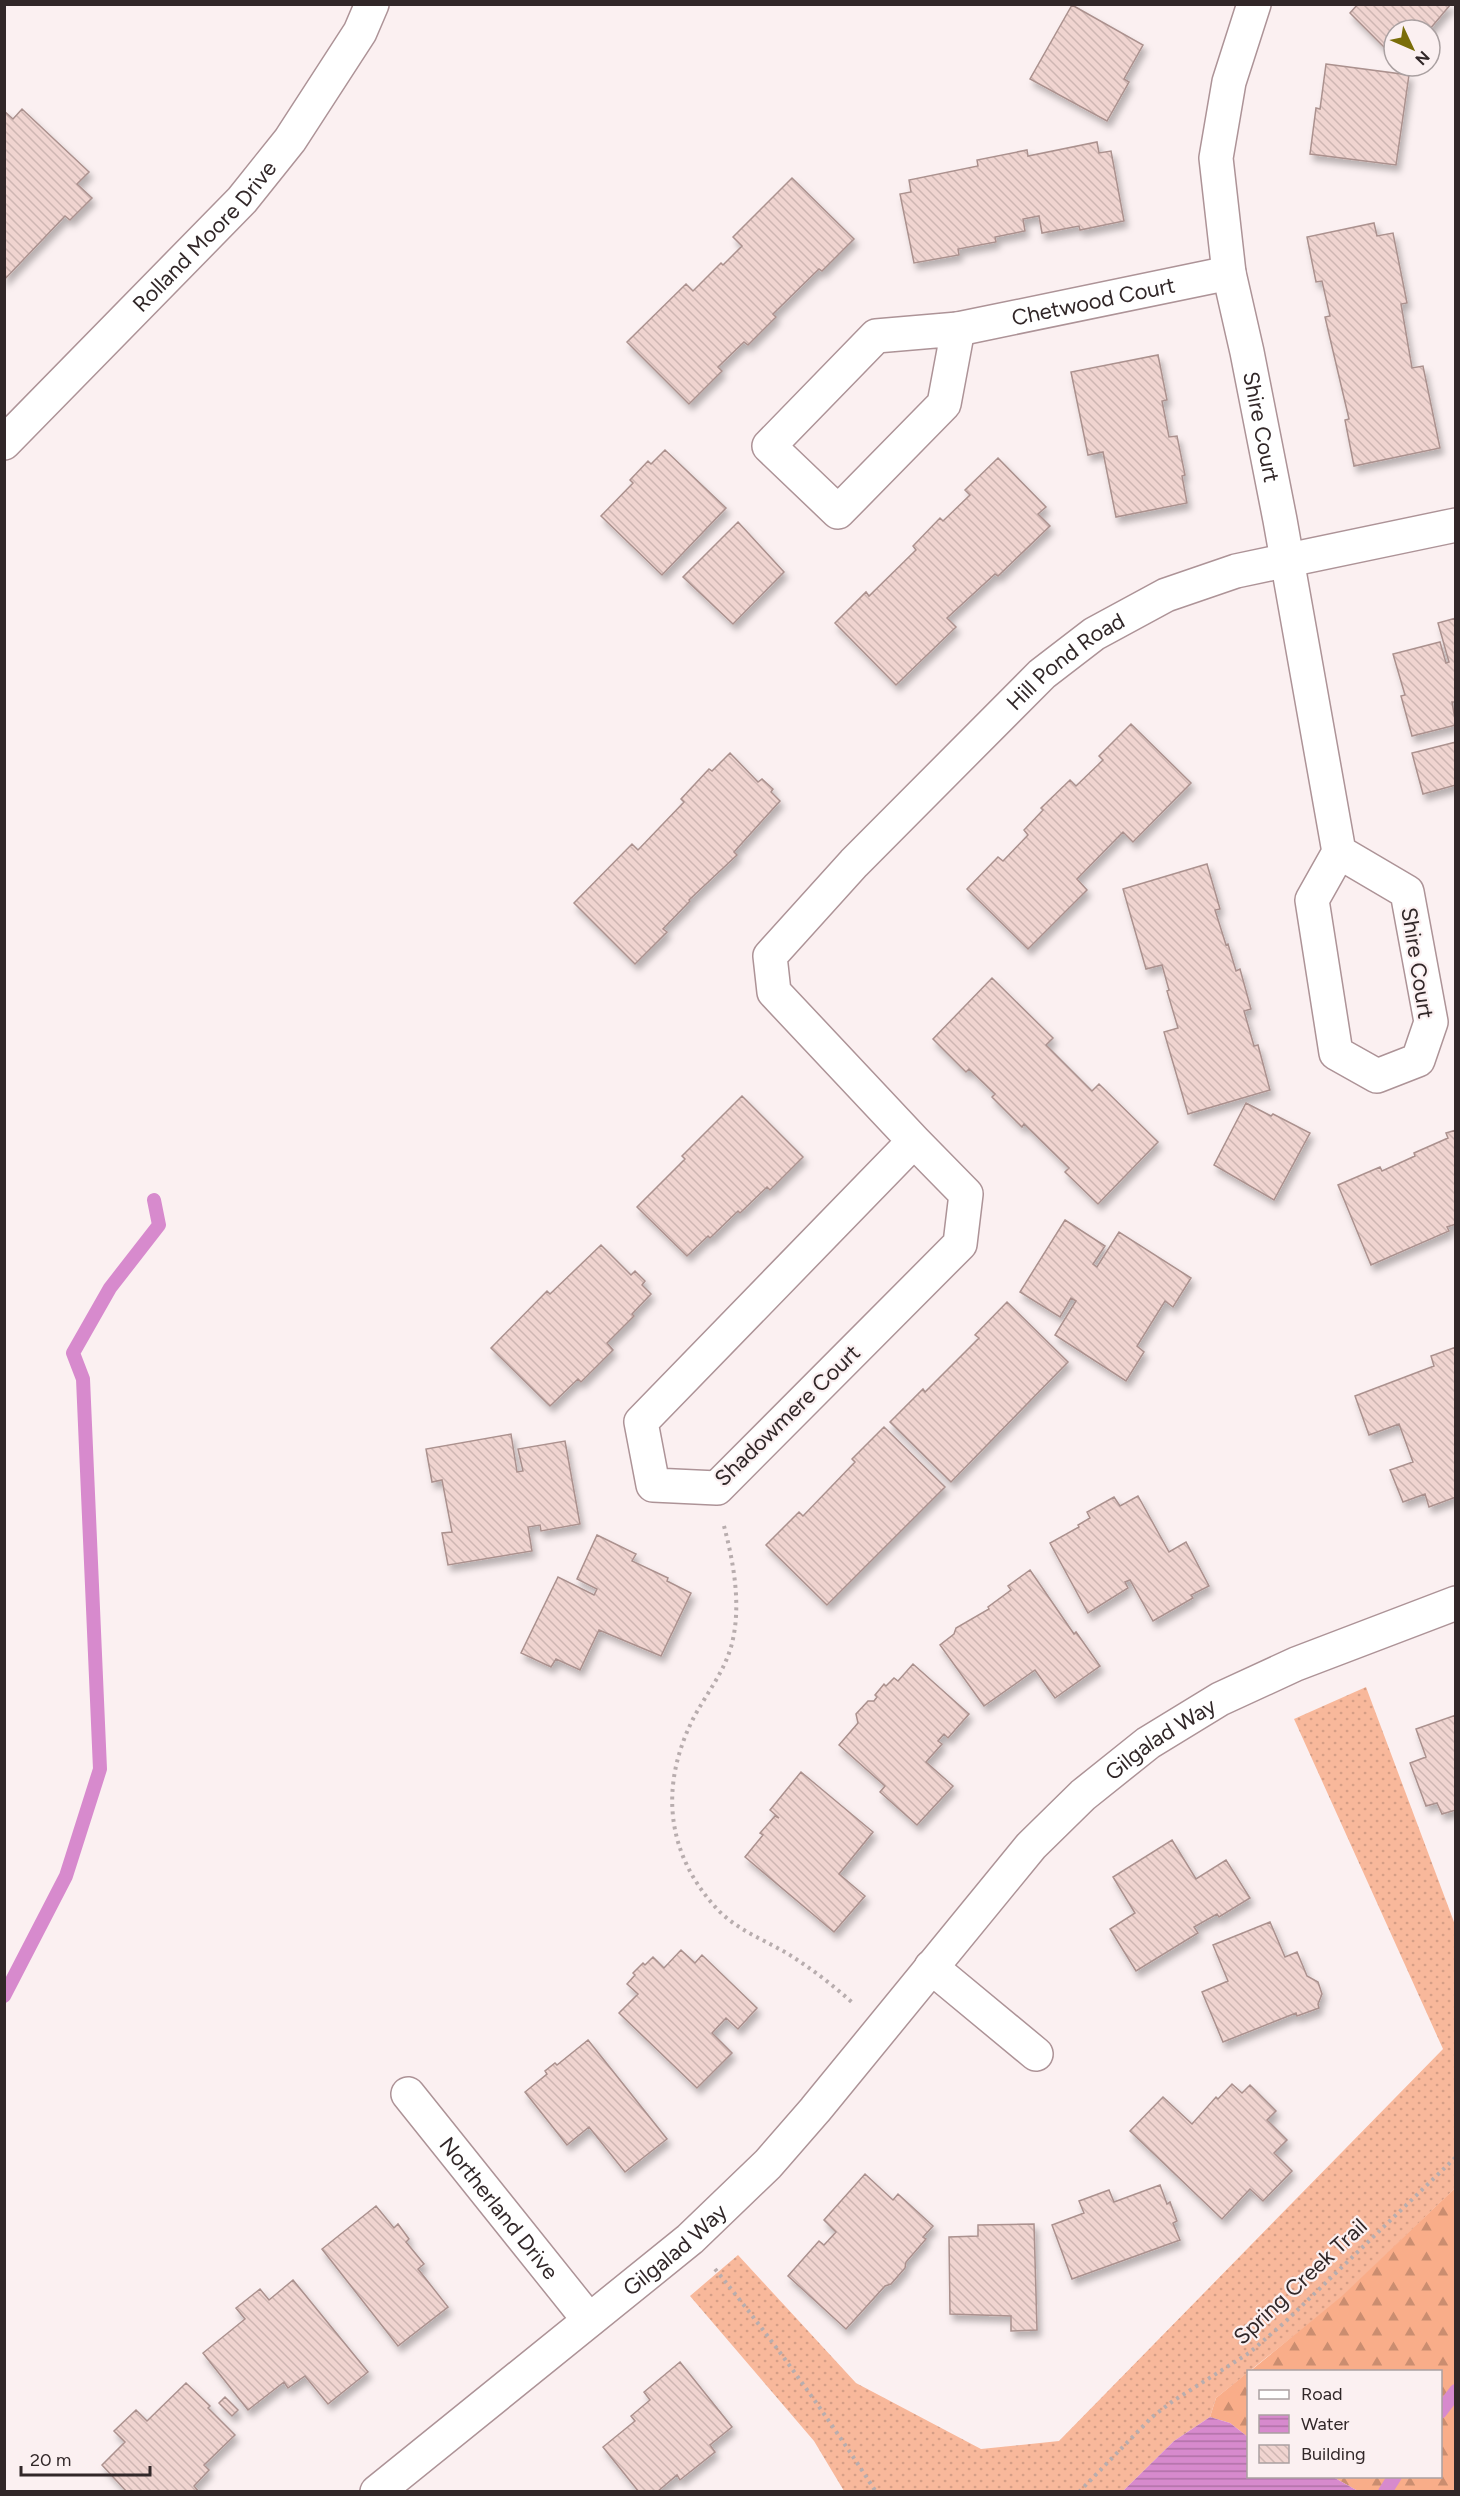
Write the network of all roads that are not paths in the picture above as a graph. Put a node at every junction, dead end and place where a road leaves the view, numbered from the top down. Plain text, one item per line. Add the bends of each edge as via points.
1 (372, 4) edge
2 (1254, 4) edge
3 (1229, 273) junction
4 (958, 330) junction
5 (4, 443) edge
6 (1455, 525) edge
7 (1287, 560) junction
8 (1339, 852) junction
9 (770, 956) joint
10 (914, 1141) junction
11 (1455, 1603) edge
12 (931, 1967) junction
13 (1036, 2054) dead end
14 (408, 2094) dead end
15 (589, 2320) junction
16 (377, 2492) edge

1 - 5 street, Rolland Moore Drive via 360,32 290,140 242,200
2 - 3 street, Shire Court via 1229,82 1216,158
3 - 4 street, Chetwood Court
3 - 7 street, Shire Court
4 - 4 street, Chetwood Court via 876,336 769,446 838,512 944,404
6 - 7 street, Hill Pond Road
7 - 8 street, Shire Court
7 - 9 street, Hill Pond Road via 1236,571 1166,595 1094,634 1042,674 854,863
8 - 8 street, Shire Court via 1312,900 1336,1053 1377,1077 1418,1060 1431,1022 1407,892
9 - 10 street, Shadowmere Court via 774,992
10 - 10 street, Shadowmere Court via 641,1422 652,1485 717,1488 960,1244 966,1194
11 - 12 street, Gilgalad Way via 1296,1664 1220,1699 1149,1743 1083,1795 1032,1846
12 - 13 street
12 - 15 street, Gilgalad Way via 768,2164 690,2239
14 - 15 street, Northerland Drive
15 - 16 street, Gilgalad Way

